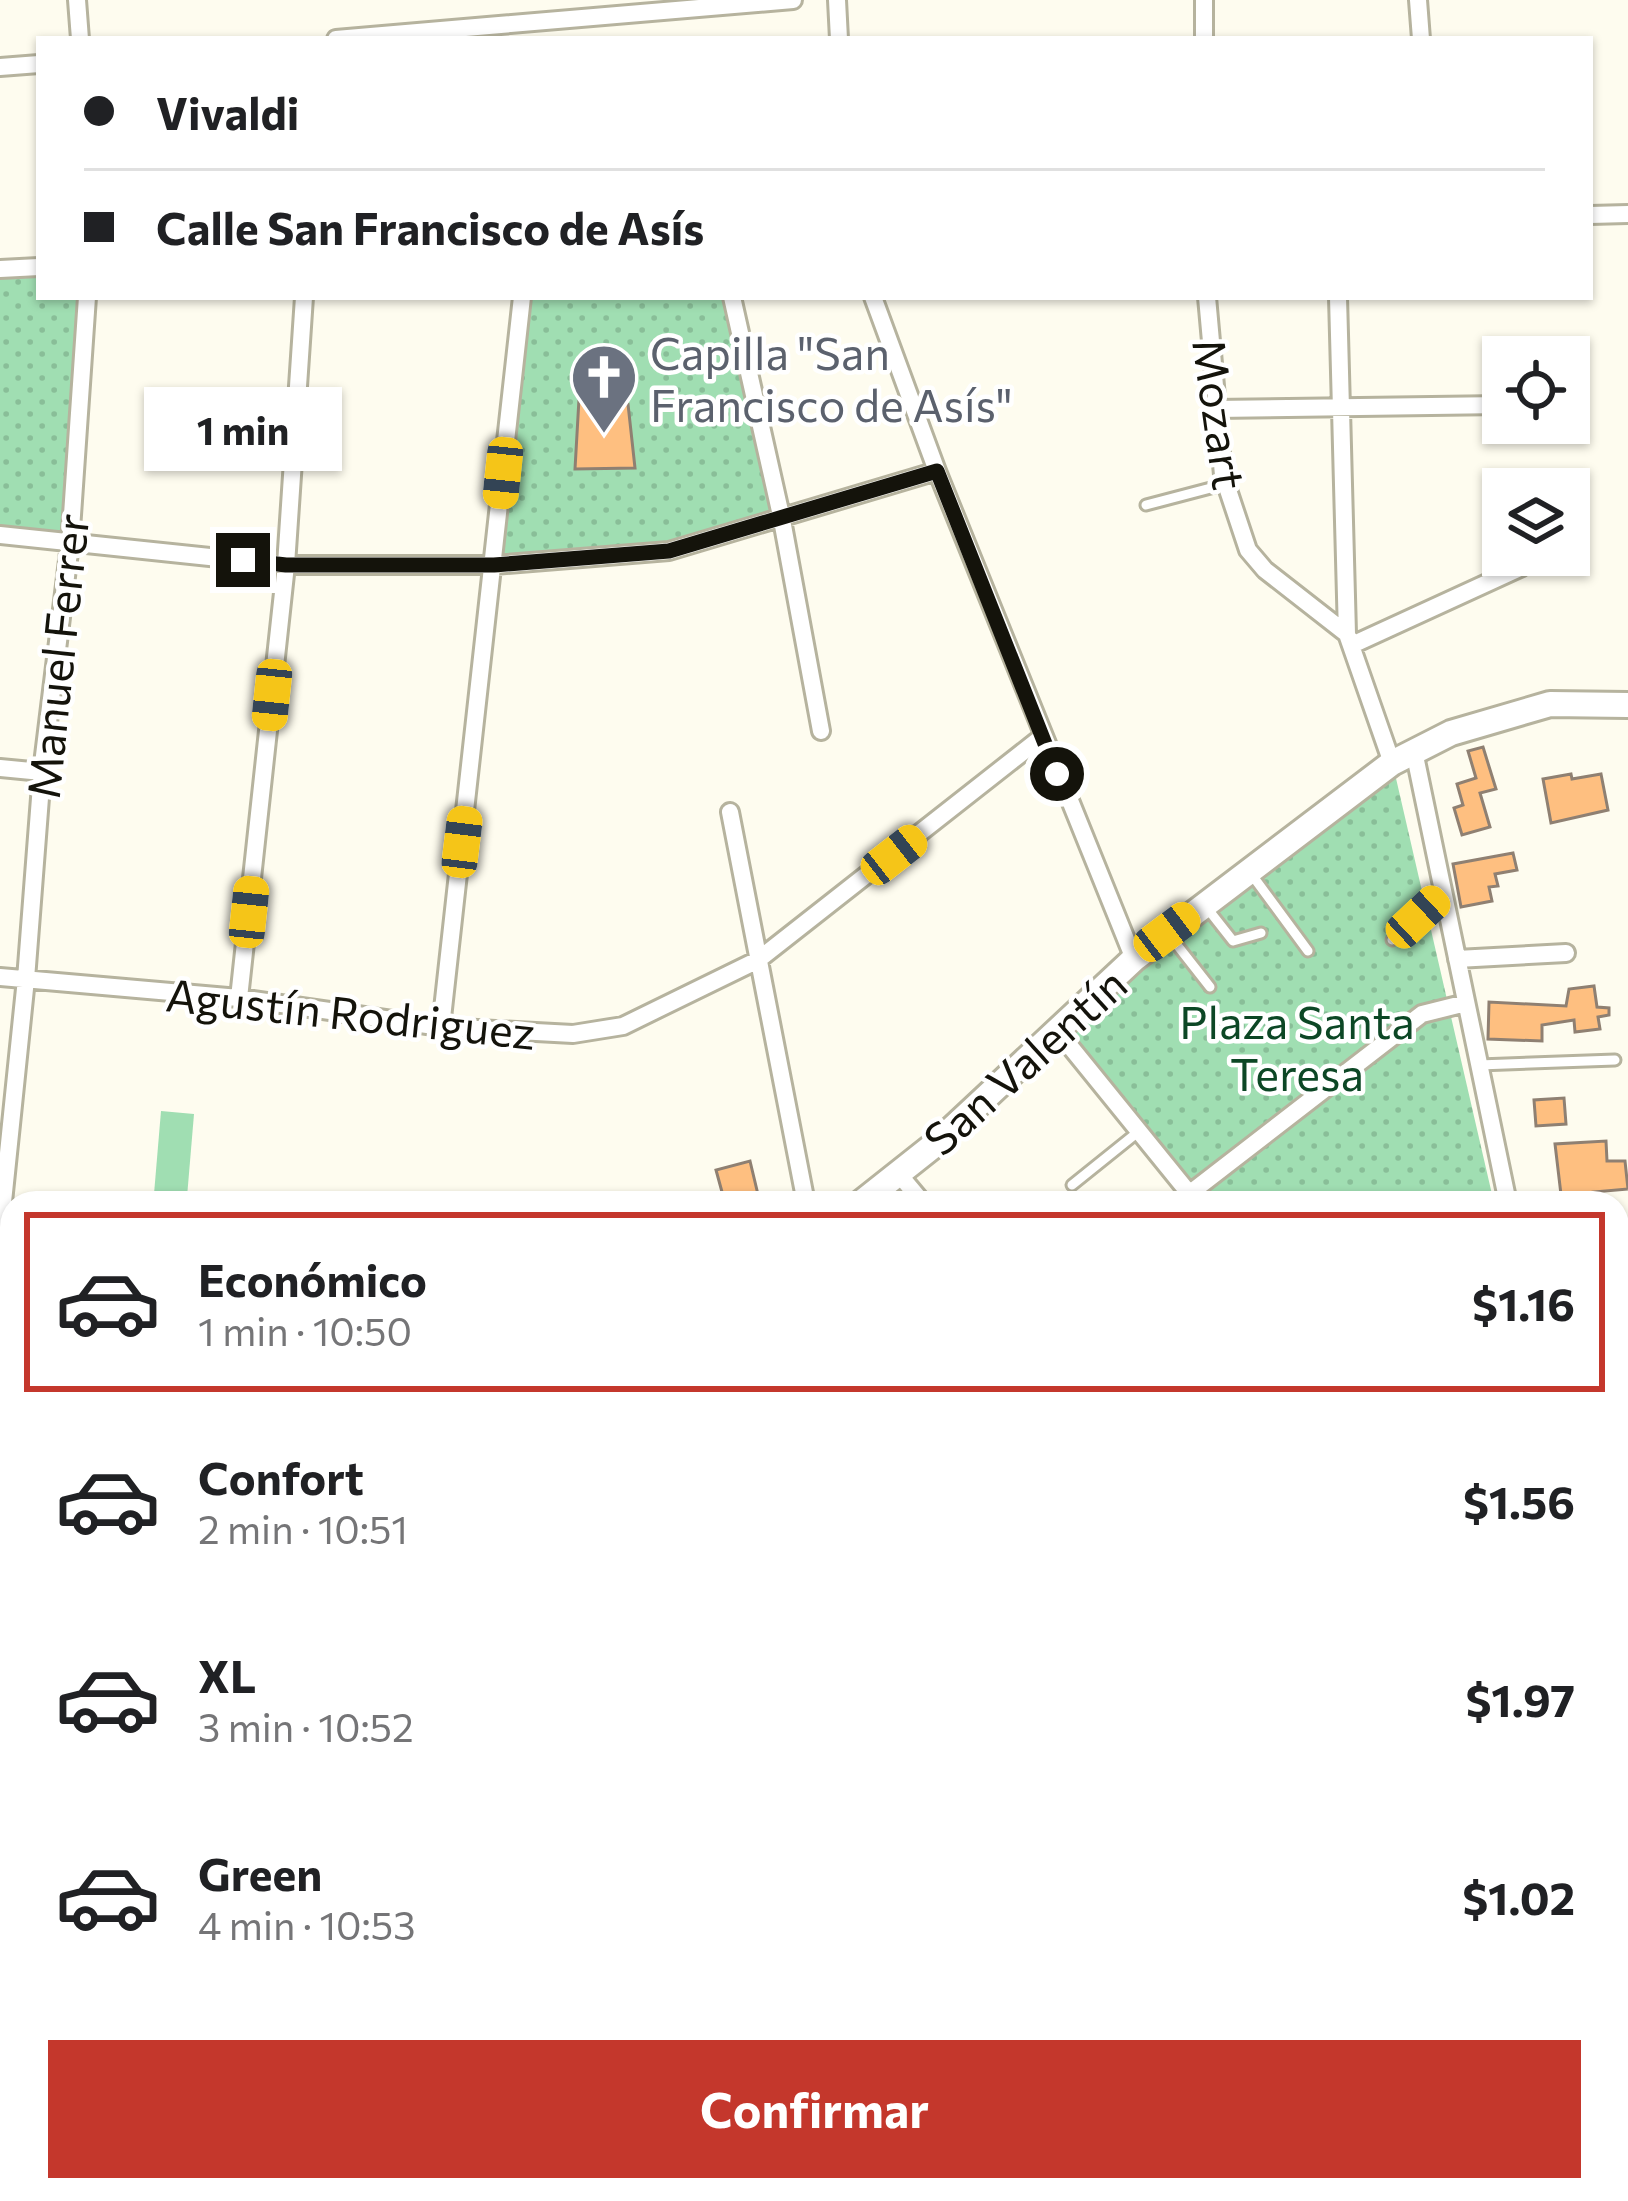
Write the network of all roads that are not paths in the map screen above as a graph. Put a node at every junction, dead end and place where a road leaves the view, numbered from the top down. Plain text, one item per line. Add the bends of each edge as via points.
1 (77, 0) edge
2 (793, 0) edge
3 (837, 0) edge
4 (1204, 0) edge
5 (1418, 0) edge
6 (80, 36) edge
7 (371, 36) edge
8 (839, 36) edge
9 (1204, 36) edge
10 (1421, 36) edge
11 (36, 64) edge
12 (0, 67) edge
13 (1628, 214) edge
14 (1593, 215) edge
15 (36, 267) edge
16 (0, 268) edge
17 (87, 300) edge
18 (304, 300) edge
19 (522, 300) edge
20 (733, 300) edge
21 (874, 300) edge
22 (1207, 300) edge
23 (1338, 300) edge
24 (1482, 406) edge
25 (1214, 409) junction
26 (1341, 409) junction
27 (937, 471) junction
28 (1226, 484) junction
29 (1146, 505) dead end
30 (782, 520) junction
31 (0, 535) edge
32 (70, 544) junction
33 (286, 565) junction
34 (494, 565) junction
35 (1500, 576) edge
36 (1349, 639) junction
37 (1628, 705) edge
38 (821, 731) dead end
39 (1042, 737) junction
40 (1403, 757) junction
41 (0, 768) edge
42 (42, 772) junction
43 (730, 812) dead end
44 (1249, 870) junction
45 (1443, 893) junction
46 (1204, 904) junction
47 (1167, 932) junction
48 (1261, 933) dead end
49 (1392, 940) dead end
50 (1307, 951) dead end
51 (1566, 953) dead end
52 (1457, 958) junction
53 (1134, 959) junction
54 (758, 960) junction
55 (0, 977) edge
56 (26, 979) junction
57 (1210, 987) dead end
58 (239, 998) junction
59 (1466, 1004) junction
60 (441, 1027) junction
61 (1056, 1029) junction
62 (1615, 1060) dead end
63 (1479, 1065) junction
64 (1138, 1132) junction
65 (898, 1173) junction
66 (1072, 1185) dead end
67 (6, 1191) edge
68 (804, 1191) edge
69 (876, 1191) edge
70 (912, 1191) edge
71 (1187, 1191) edge
72 (1202, 1191) edge
73 (1505, 1191) edge

1 - 6 street
2 - 7 street
3 - 8 street
4 - 9 street
5 - 10 street
11 - 12 street
13 - 14 street
15 - 16 street
17 - 32 street, Manuel Ferrer
18 - 33 street
19 - 34 street
20 - 30 street
21 - 27 street
22 - 25 street, Mozart
23 - 26 street
24 - 26 street
25 - 26 street
25 - 28 street, Mozart
26 - 36 street
27 - 30 street
27 - 39 street
28 - 29 lane
28 - 36 street, Mozart via 1248,550
30 - 34 street via 669,551
30 - 38 street
31 - 32 street
32 - 33 street
32 - 42 street, Manuel Ferrer
33 - 34 street
33 - 58 street
34 - 60 street
35 - 36 street
36 - 40 street
37 - 40 main road, San Valentín via 1550,704 1451,733
39 - 53 street
39 - 54 street, Agustín Rodriguez
40 - 44 main road, San Valentín
40 - 45 street
41 - 42 street
42 - 56 street, Manuel Ferrer
43 - 54 street
44 - 46 main road, San Valentín
44 - 50 lane
45 - 49 lane
45 - 52 street
46 - 47 main road, San Valentín
46 - 48 lane via 1233,941
47 - 53 main road, San Valentín
47 - 57 lane
51 - 52 street
52 - 59 street
53 - 61 main road, San Valentín
54 - 60 street, Agustín Rodriguez via 622,1026 573,1034
54 - 68 street
55 - 56 street, Agustín Rodriguez
56 - 58 street, Agustín Rodriguez
56 - 67 street, Manuel Ferrer
58 - 60 street, Agustín Rodriguez
59 - 63 street
59 - 72 street via 1422,1014
61 - 64 street
61 - 65 main road, San Valentín
62 - 63 lane
63 - 73 street
64 - 66 lane
64 - 71 street
65 - 69 main road, San Valentín
65 - 70 street

